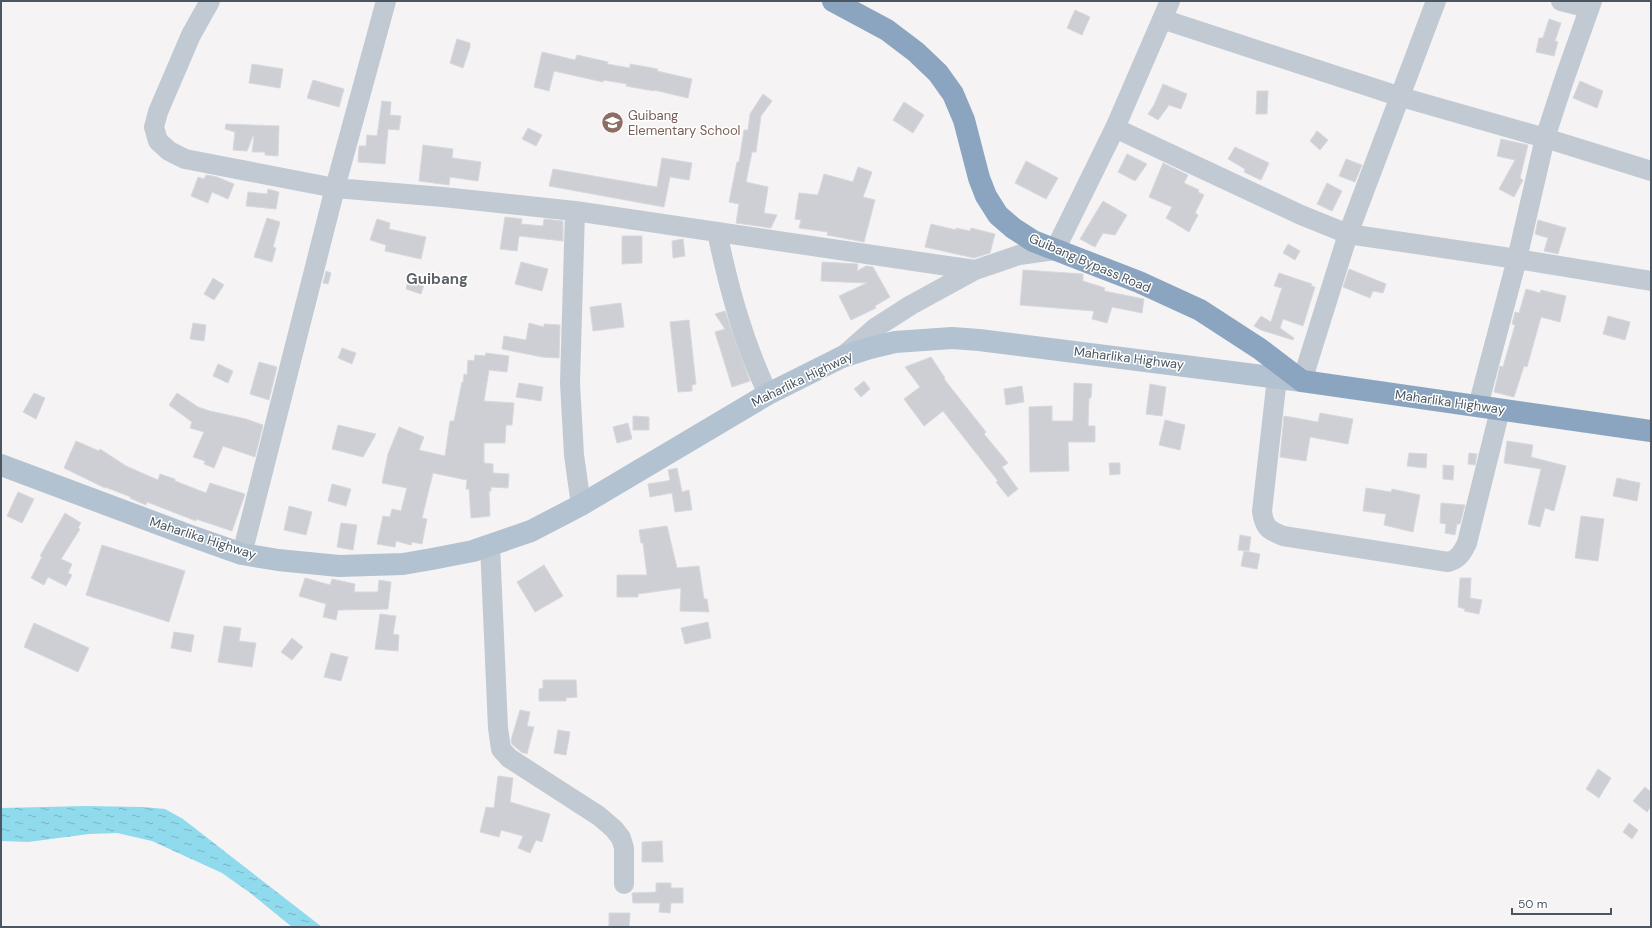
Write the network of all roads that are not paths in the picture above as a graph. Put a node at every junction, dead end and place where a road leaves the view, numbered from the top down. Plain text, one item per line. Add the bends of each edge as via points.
1 (210, 1) edge
2 (386, 1) edge
3 (833, 1) edge
4 (1170, 1) edge
5 (1436, 1) edge
6 (1561, 1) edge
7 (1590, 5) edge
8 (1162, 19) junction
9 (1401, 97) junction
10 (1115, 128) junction
11 (1545, 138) junction
12 (1651, 171) edge
13 (335, 188) junction
14 (575, 211) junction
15 (717, 232) junction
16 (1348, 234) junction
17 (1055, 250) junction
18 (1517, 259) junction
19 (975, 270) junction
20 (1651, 281) edge
21 (842, 357) junction
22 (1277, 378) junction
23 (1302, 381) junction
24 (768, 394) junction
25 (1478, 406) junction
26 (1500, 410) junction
27 (1651, 431) edge
28 (1, 465) edge
29 (581, 505) junction
30 (490, 545) junction
31 (242, 554) junction
32 (624, 884) dead end

1 - 13 street via 191,35 158,112 154,127 158,141 169,151 185,159
2 - 13 street
3 - 17 highway, Guibang Bypass Road via 887,30 938,73 953,94 964,120 986,196 998,214 1013,228 1033,241
4 - 8 street
5 - 9 street
6 - 7 street
7 - 11 street
8 - 9 street
8 - 10 street
9 - 11 street
9 - 16 street
10 - 16 street via 1301,215
10 - 17 street
11 - 12 street
11 - 18 street
13 - 14 street
13 - 31 street
14 - 15 street
14 - 29 street via 570,383 574,455
15 - 19 street
15 - 24 street via 735,312
16 - 18 street
16 - 23 street
17 - 19 street via 1019,255
17 - 23 highway, Guibang Bypass Road via 1139,282 1200,310 1260,349
18 - 20 street
18 - 25 street
19 - 21 street via 875,328
21 - 22 main road, Maharlika Highway via 895,342 952,338
21 - 24 main road, Maharlika Highway
22 - 23 main road, Maharlika Highway
22 - 26 street via 1262,511 1264,522 1271,531 1283,536 1448,562 1456,560 1467,543
23 - 25 highway, Maharlika Highway
24 - 29 main road, Maharlika Highway
25 - 26 highway, Maharlika Highway
26 - 27 highway, Maharlika Highway
28 - 31 main road, Maharlika Highway
29 - 30 main road, Maharlika Highway via 531,531
30 - 31 main road, Maharlika Highway via 473,551 403,564 339,566
30 - 32 street via 498,728 502,750 509,758 599,816 614,829 621,838 624,848

